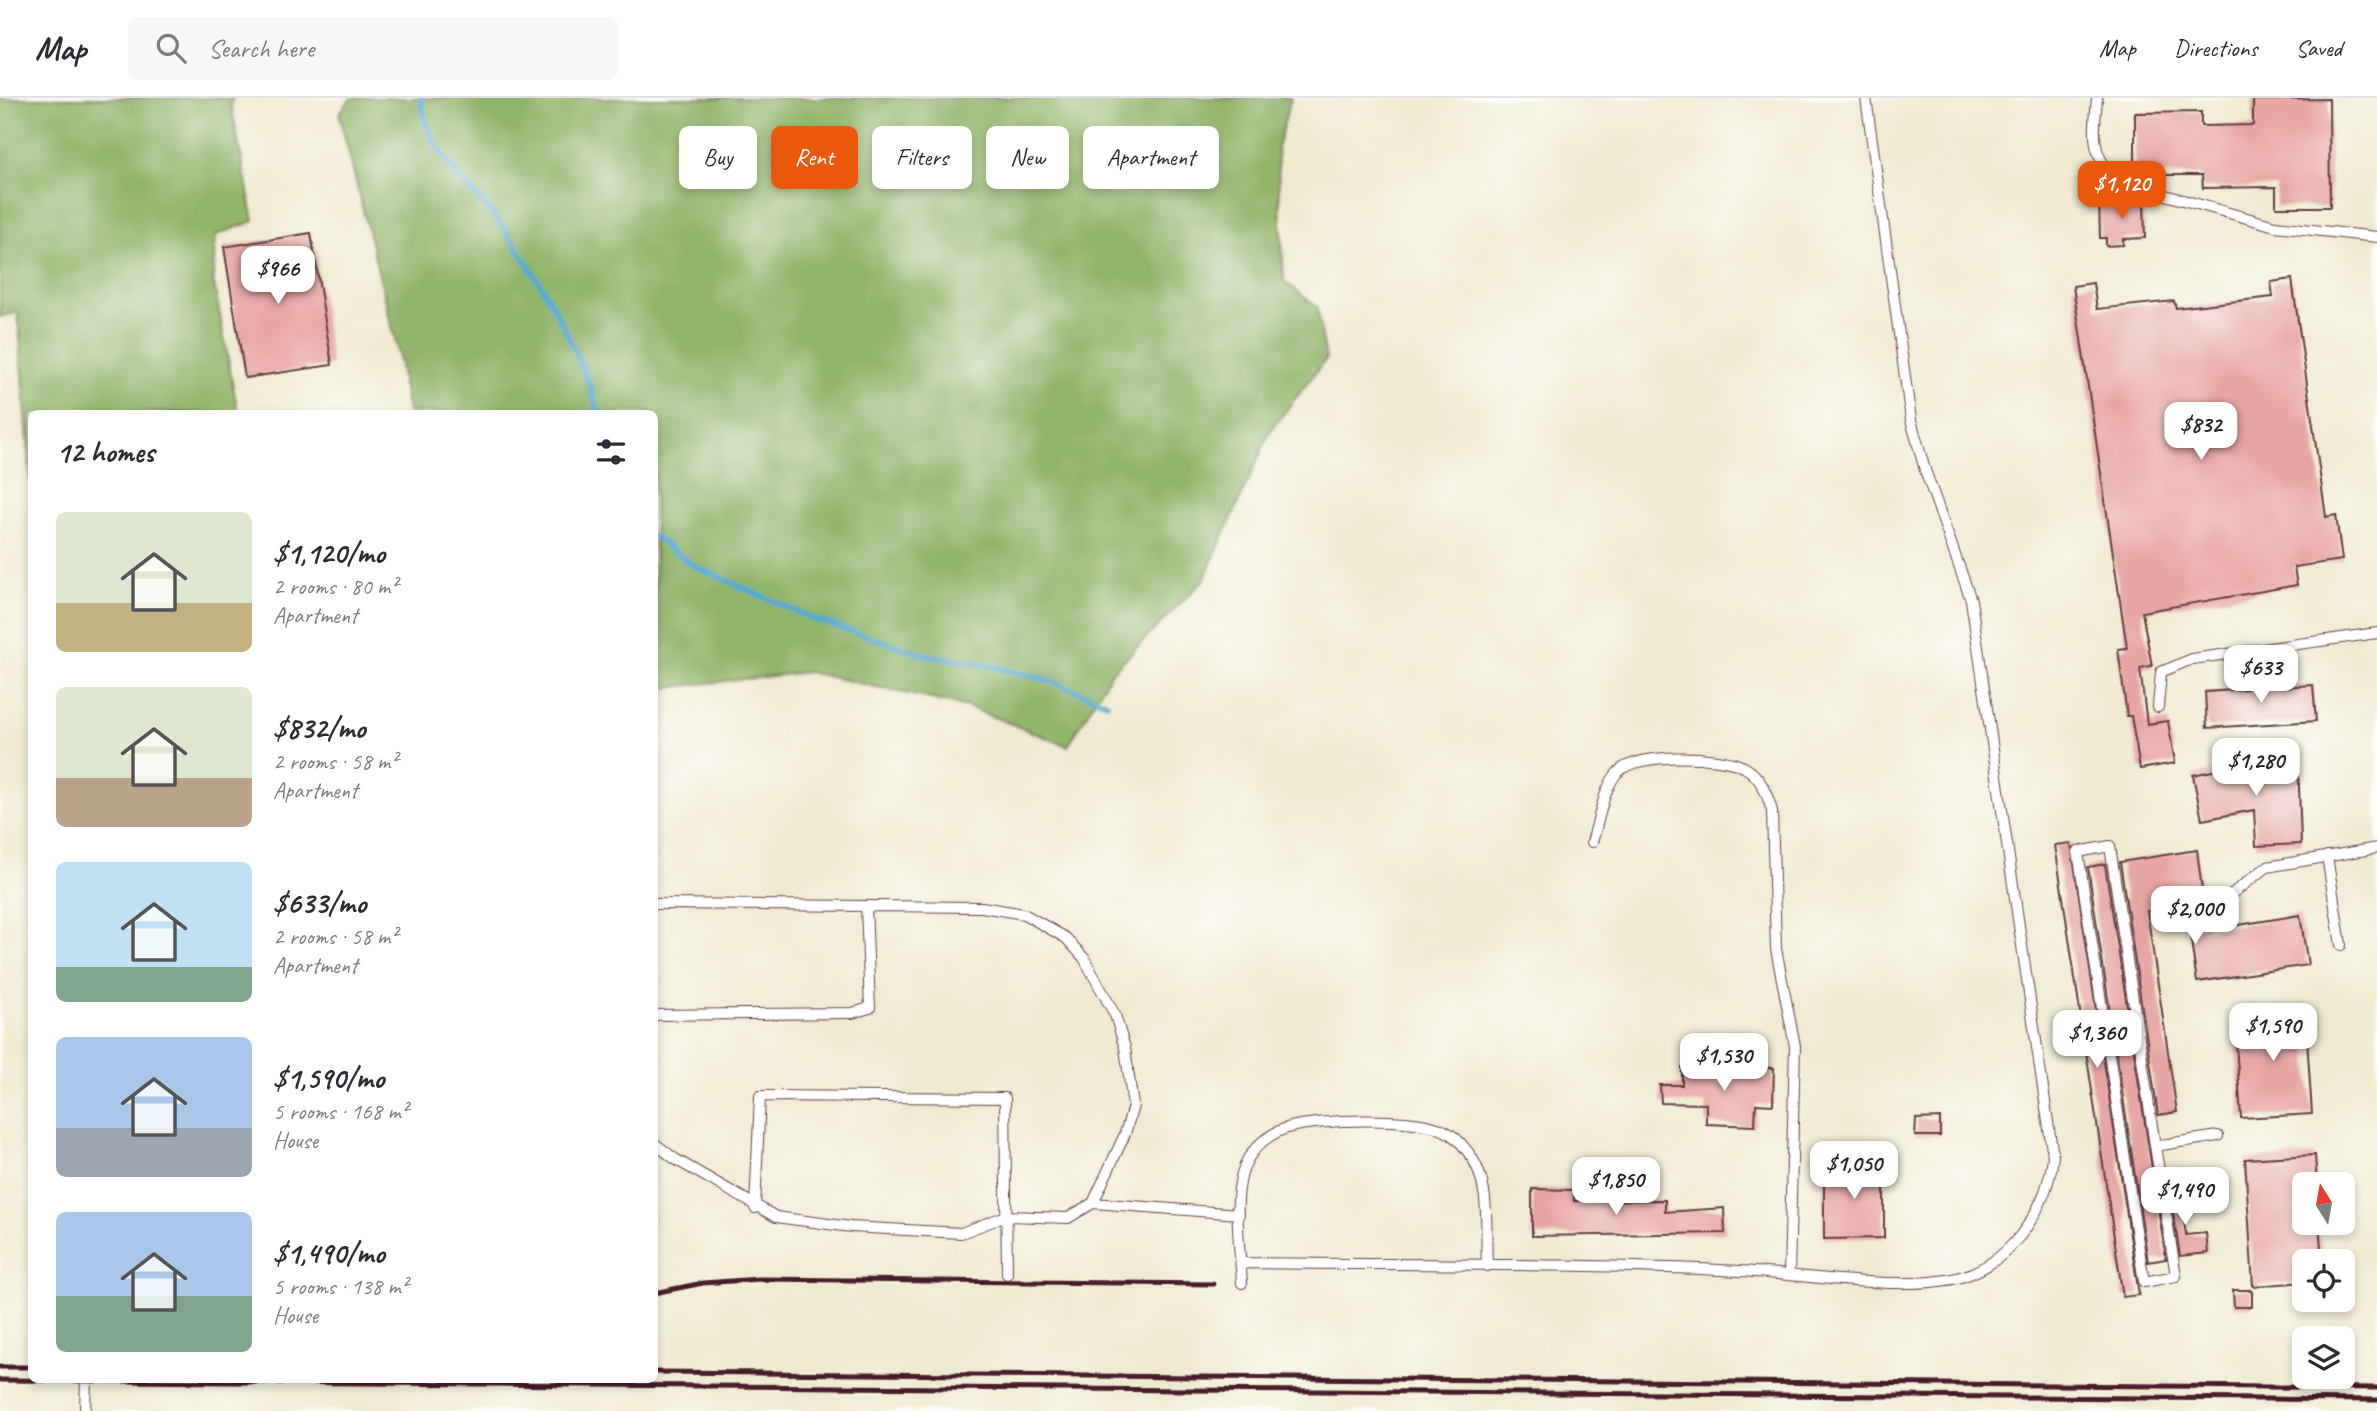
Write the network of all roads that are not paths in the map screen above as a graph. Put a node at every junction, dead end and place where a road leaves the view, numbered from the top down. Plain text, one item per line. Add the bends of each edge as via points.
1 (1866, 98) edge
2 (2097, 98) edge
3 (2377, 237) edge
4 (2377, 633) edge
5 (2158, 707) dead end
6 (1592, 842) dead end
7 (2377, 848) edge
8 (2327, 856) junction
9 (658, 904) edge
10 (866, 906) junction
11 (2213, 908) dead end
12 (2340, 945) dead end
13 (658, 1014) edge
14 (2218, 1136) dead end
15 (658, 1146) edge
16 (2155, 1146) junction
17 (1093, 1203) junction
18 (755, 1208) junction
19 (1239, 1214) junction
20 (1006, 1216) junction
21 (1241, 1263) junction
22 (1487, 1266) junction
23 (1007, 1274) dead end
24 (1788, 1275) junction
25 (1242, 1283) dead end
26 (86, 1383) edge
27 (85, 1411) edge

1 - 24 lane via 1911,420 1971,600 2053,1156 2050,1185 2020,1236 1997,1258 1968,1275 1934,1283
2 - 3 lane via 2093,141 2106,172 2123,183 2275,226
4 - 5 lane via 2192,659 2161,672
6 - 24 lane via 1616,774 1627,764 1644,759 1724,761 1744,767 1765,789 1772,811 1777,960 1795,1046
7 - 8 lane
8 - 11 lane via 2267,867
8 - 12 lane
9 - 10 lane
10 - 13 lane via 870,1008 852,1013
10 - 17 lane via 1005,909 1041,922 1066,938 1084,958 1115,1015 1133,1106
14 - 16 lane
15 - 18 lane
16 - 16 lane via 2110,846 2078,852 2144,1282 2176,1276
17 - 19 lane
17 - 20 lane via 1068,1218
18 - 20 lane via 789,1219 961,1233
18 - 20 lane via 760,1096 1005,1098
19 - 21 lane
19 - 22 lane via 1243,1169 1266,1138 1309,1123 1428,1124 1458,1140 1477,1165 1484,1190
20 - 23 lane
21 - 22 lane
21 - 25 lane
22 - 24 lane
26 - 27 lane

